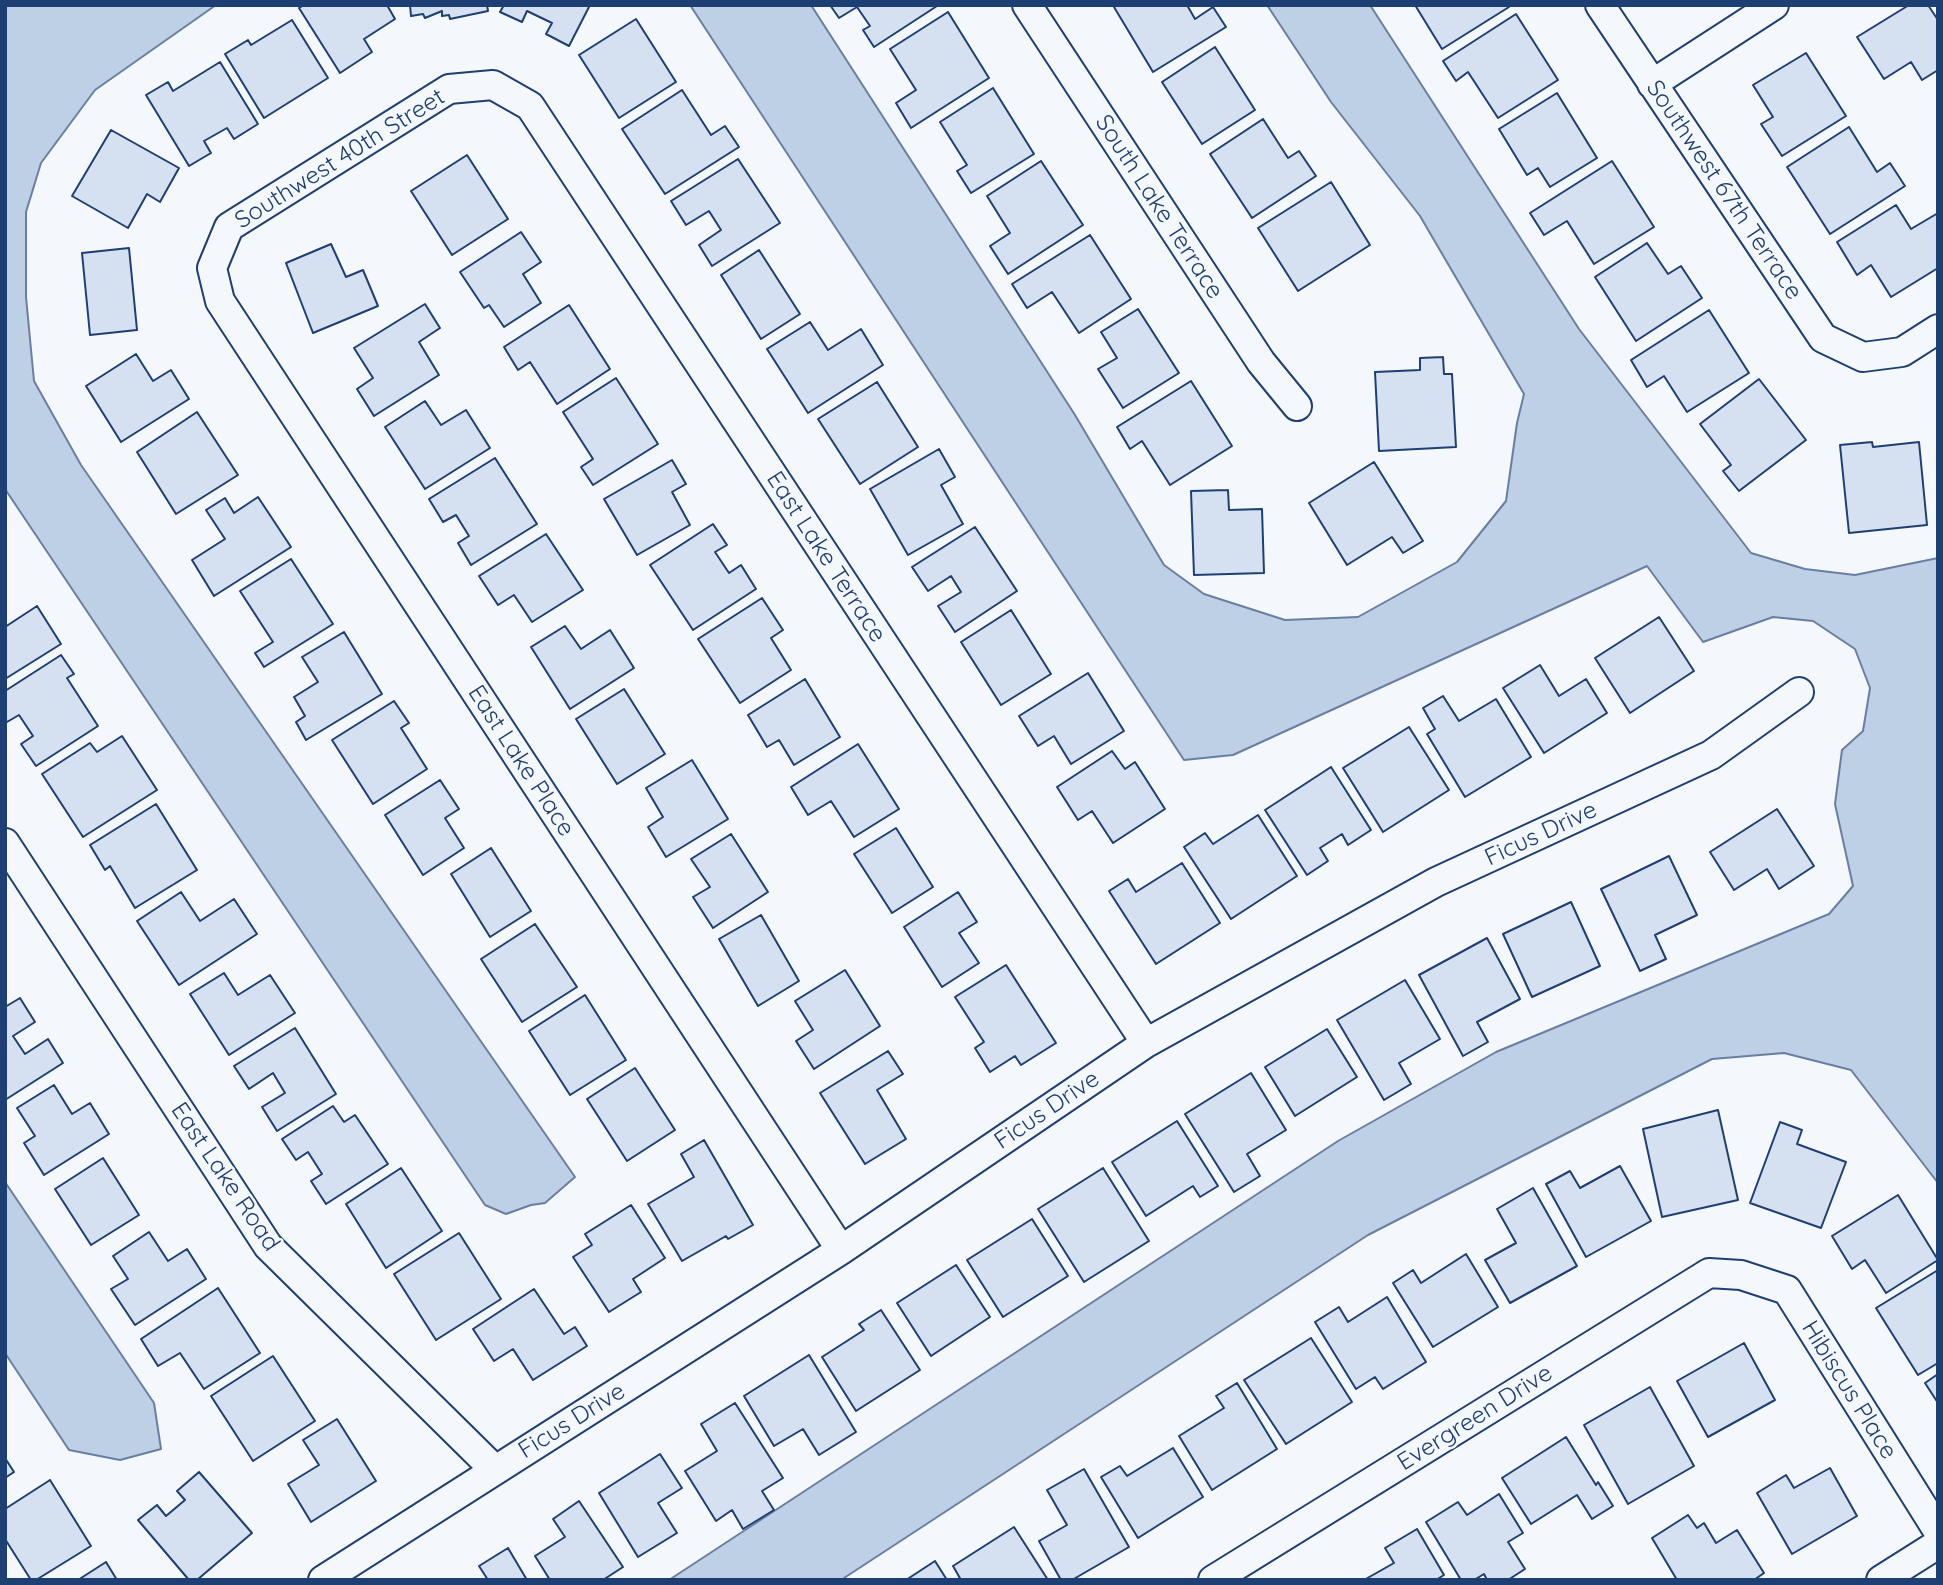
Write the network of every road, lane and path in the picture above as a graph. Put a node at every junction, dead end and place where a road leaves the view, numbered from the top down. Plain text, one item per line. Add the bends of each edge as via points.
1 (1027, 5) edge
2 (1600, 5) edge
3 (1774, 5) edge
4 (1652, 84) junction
5 (493, 85) joint
6 (212, 268) joint
7 (1938, 329) edge
8 (1297, 406) dead end
9 (1798, 692) dead end
10 (5, 843) edge
11 (1146, 1043) junction
12 (841, 1250) junction
13 (1741, 1275) joint
14 (495, 1470) junction
15 (1938, 1531) edge
16 (1938, 1544) edge
17 (323, 1580) edge
18 (1213, 1580) edge
19 (1881, 1580) edge

1 - 8 street, South Lake Terrace via 1261,362
2 - 4 street, Southwest 67th Terrace
3 - 4 street
4 - 7 street, Southwest 67th Terrace via 1823,338 1863,357 1902,352
5 - 6 street, Southwest 40th Street via 449,89 229,227
5 - 11 street, East Lake Terrace via 530,106
6 - 12 street, East Lake Place via 220,301
9 - 11 street, Ficus Drive via 1711,755 1436,882
10 - 14 street, East Lake Road via 268,1246
11 - 12 street, Ficus Drive
12 - 14 street, Ficus Drive
13 - 15 street, Hibiscus Place via 1787,1290
13 - 18 street, Evergreen Drive via 1709,1273
14 - 17 street, Ficus Drive
16 - 19 street

